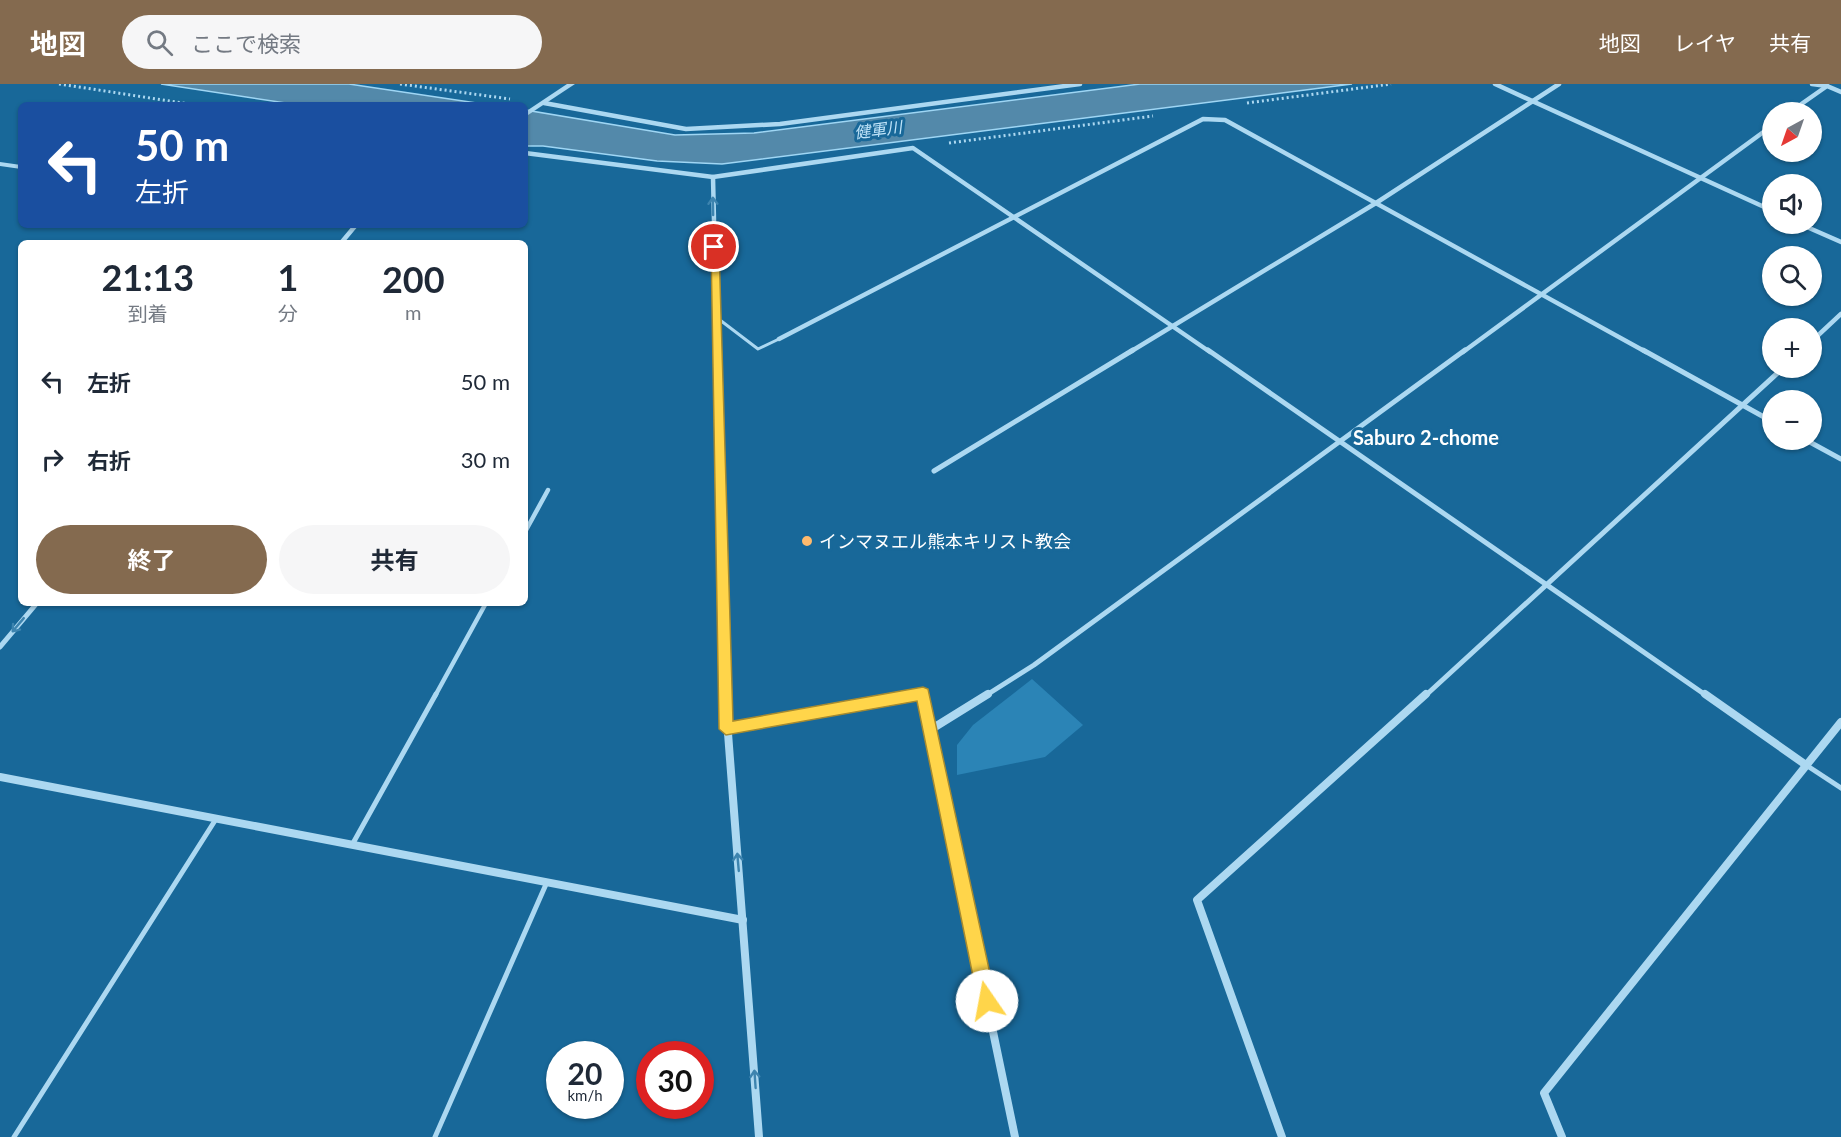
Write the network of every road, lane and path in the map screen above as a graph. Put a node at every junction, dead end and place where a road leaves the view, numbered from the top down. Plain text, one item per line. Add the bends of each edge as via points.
1 (59, 84) edge
2 (400, 84) edge
3 (572, 84) edge
4 (1080, 84) edge
5 (1495, 84) edge
6 (1559, 84) edge
7 (1812, 84) edge
8 (1828, 85) edge
9 (1841, 92) edge
10 (176, 102) edge
11 (1533, 102) junction
12 (1804, 102) edge
13 (544, 103) junction
14 (528, 113) edge
15 (1762, 133) edge
16 (528, 153) edge
17 (0, 164) edge
18 (18, 167) edge
19 (713, 177) junction
20 (1698, 177) junction
21 (1376, 203) junction
22 (1762, 206) edge
23 (1014, 218) junction
24 (354, 228) edge
25 (1822, 234) edge
26 (344, 240) edge
27 (1841, 242) edge
28 (1541, 294) junction
29 (1841, 314) edge
30 (716, 317) junction
31 (1174, 326) junction
32 (1822, 332) edge
33 (779, 339) joint
34 (1772, 378) edge
35 (1742, 405) junction
36 (1762, 416) edge
37 (1340, 441) junction
38 (1822, 449) edge
39 (1841, 459) edge
40 (934, 471) dead end
41 (548, 489) dead end
42 (528, 526) edge
43 (1549, 584) junction
44 (34, 606) edge
45 (484, 606) edge
46 (0, 647) edge
47 (1841, 722) edge
48 (726, 729) junction
49 (930, 730) junction
50 (1806, 765) junction
51 (0, 777) edge
52 (1841, 788) edge
53 (216, 819) junction
54 (352, 845) junction
55 (547, 882) junction
56 (743, 920) junction
57 (14, 1137) edge
58 (435, 1137) edge
59 (759, 1137) edge
60 (1016, 1137) edge
61 (1282, 1137) edge
62 (1562, 1137) edge

1 - 10 path
2 - 13 path
3 - 13 street
4 - 13 street via 780,124 686,129
5 - 11 street
6 - 11 street
7 - 8 street
8 - 9 street
8 - 12 street
11 - 20 street
11 - 21 street
13 - 14 street
15 - 20 street
16 - 19 street
17 - 18 street
19 - 23 street via 913,148
30 -> 19 street
20 - 22 street
20 - 28 street
21 - 23 street via 1225,120 1203,119
21 - 28 street
21 - 31 street
23 - 31 street
23 - 33 street
24 - 26 street
25 - 27 street
28 - 35 street
28 - 37 street
29 - 32 street
30 - 33 lane via 758,349
30 - 48 street
31 - 37 street
31 - 40 street
34 - 35 street
35 - 36 street
35 - 43 street
37 - 43 street
37 - 49 street via 1034,665
38 - 39 street
41 - 42 lane
43 - 50 street
43 - 61 street via 1197,900
44 -> 46 street
45 - 54 lane
47 - 50 street
48 - 49 street via 923,694
56 -> 48 street
49 - 60 street
50 - 52 lane
50 - 62 street via 1544,1093
51 - 53 street
53 - 54 street
53 - 57 lane
54 - 55 street
55 - 56 street
55 - 58 lane
59 -> 56 street

